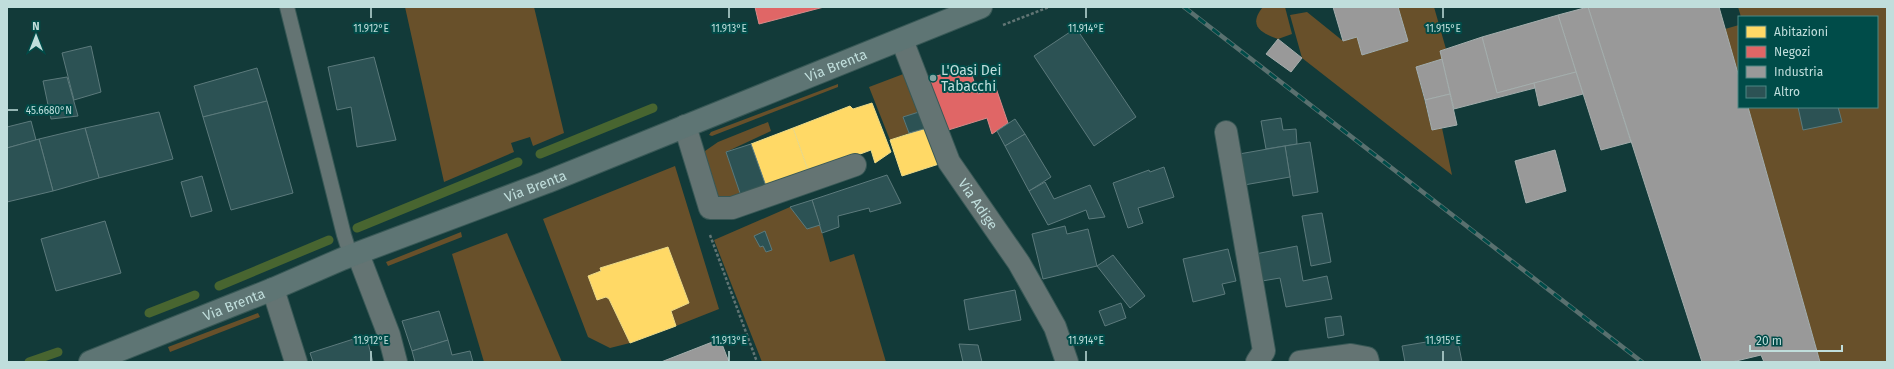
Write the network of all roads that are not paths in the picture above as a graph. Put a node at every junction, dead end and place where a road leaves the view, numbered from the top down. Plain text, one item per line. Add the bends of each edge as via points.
1 (287, 7) edge
2 (981, 7) edge
3 (902, 40) junction
4 (685, 126) junction
5 (1226, 132) dead end
6 (855, 165) dead end
7 (354, 256) junction
8 (274, 289) junction
9 (90, 362) edge
10 (296, 362) edge
11 (396, 362) edge
12 (1067, 362) edge
13 (1257, 362) edge
14 (1300, 362) edge
15 (1368, 362) edge

1 - 7 lane via 342,228
2 - 3 street, Via Brenta
3 - 4 street, Via Brenta
3 - 12 street, Via Adige via 949,162 1019,263 1055,327
4 - 6 street via 710,208 732,208
4 - 7 street, Via Brenta
5 - 13 street via 1264,351
7 - 8 street, Via Brenta
7 - 11 street via 388,335
8 - 9 street, Via Brenta
8 - 10 street
14 - 15 street via 1351,355 1367,358

